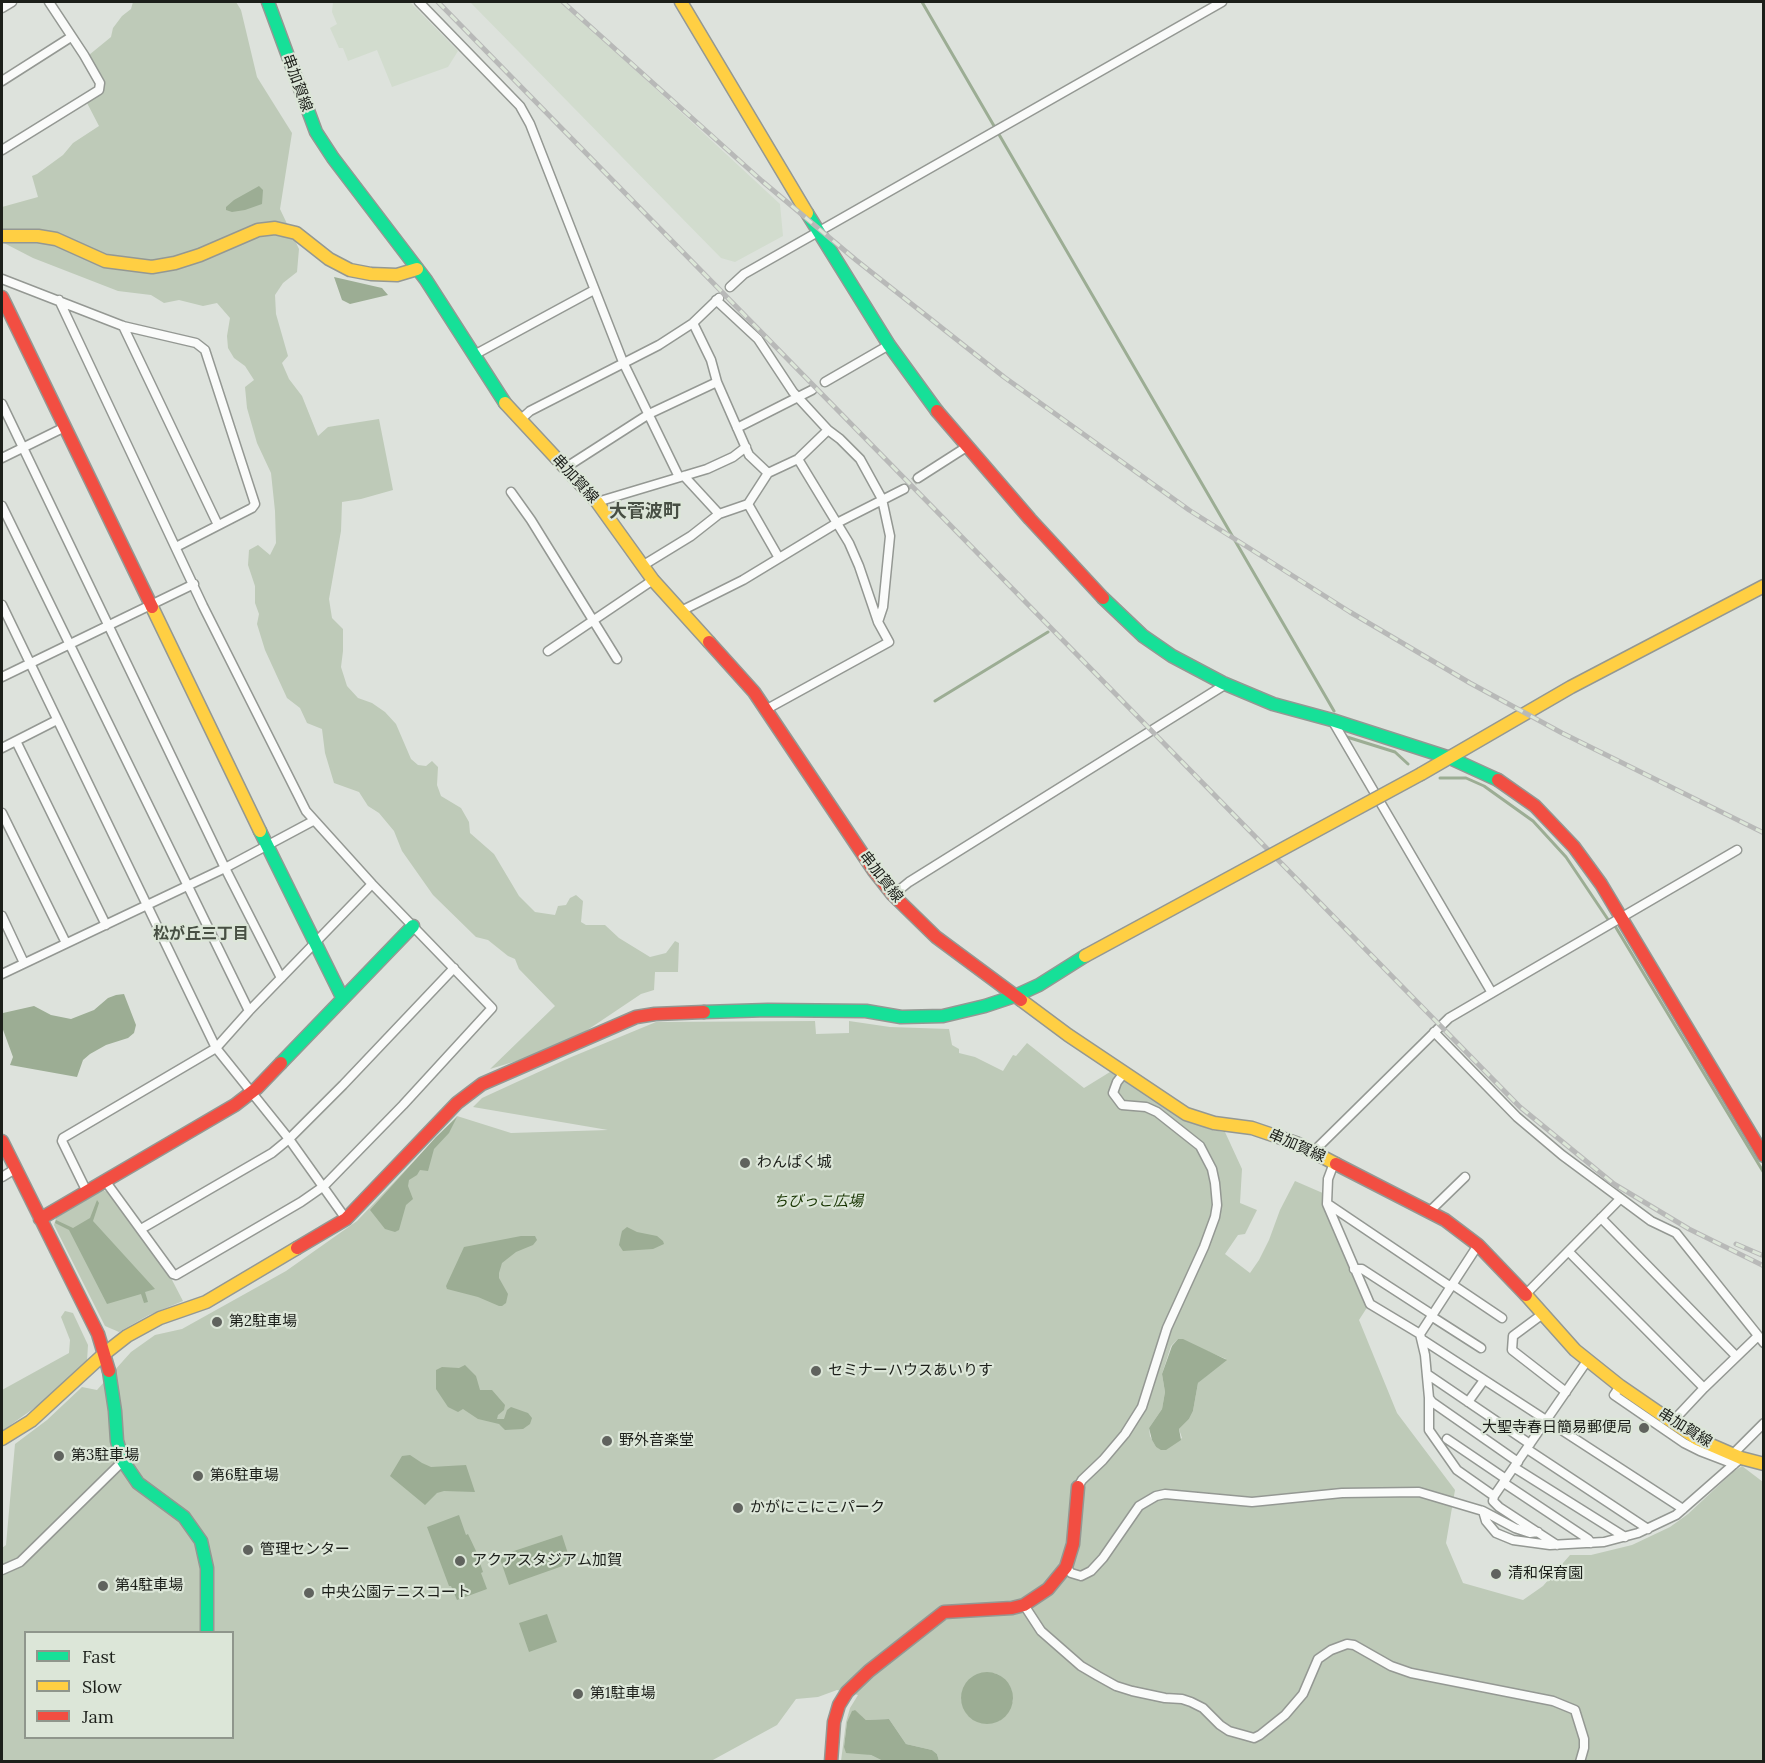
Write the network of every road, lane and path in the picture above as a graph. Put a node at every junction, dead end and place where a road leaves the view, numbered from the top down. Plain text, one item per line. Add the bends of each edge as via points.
1 (12, 2) edge
2 (49, 2) edge
3 (268, 2) edge
4 (418, 2) edge
5 (681, 2) edge
6 (1222, 2) edge
7 (2, 8) edge
8 (71, 37) junction
9 (2, 81) edge
10 (2, 150) edge
11 (818, 231) junction
12 (2, 236) edge
13 (417, 269) junction
14 (2, 279) edge
15 (730, 287) tunnel mouth
16 (594, 290) junction
17 (2, 297) edge
18 (59, 300) junction
19 (693, 323) junction
20 (123, 326) junction
21 (889, 345) junction
22 (474, 355) junction
23 (623, 362) junction
24 (717, 382) junction
25 (825, 382) dead end
26 (812, 390) dead end
27 (798, 397) junction
28 (2, 404) edge
29 (649, 414) junction
30 (520, 420) junction
31 (65, 427) junction
32 (737, 428) junction
33 (828, 430) junction
34 (968, 446) junction
35 (746, 447) junction
36 (23, 448) junction
37 (2, 458) edge
38 (798, 459) junction
39 (565, 468) junction
40 (768, 473) junction
41 (682, 476) junction
42 (918, 478) tunnel mouth
43 (904, 489) tunnel mouth
44 (511, 492) dead end
45 (882, 499) junction
46 (597, 502) junction
47 (748, 504) junction
48 (2, 506) edge
49 (719, 514) junction
50 (837, 523) junction
51 (218, 525) junction
52 (177, 547) junction
53 (779, 558) junction
54 (642, 566) junction
55 (653, 580) junction
56 (194, 584) junction
57 (1764, 586) edge
58 (151, 604) junction
59 (2, 606) edge
60 (681, 611) junction
61 (595, 621) junction
62 (878, 622) junction
63 (109, 625) junction
64 (69, 645) junction
65 (548, 651) dead end
66 (617, 659) dead end
67 (29, 664) junction
68 (2, 677) edge
69 (1226, 684) junction
70 (767, 709) junction
71 (57, 720) junction
72 (1332, 720) junction
73 (16, 741) junction
74 (2, 748) edge
75 (1450, 758) junction
76 (2, 813) edge
77 (314, 821) junction
78 (268, 846) junction
79 (1737, 849) dead end
80 (225, 868) junction
81 (372, 884) junction
82 (187, 885) junction
83 (893, 894) junction
84 (147, 905) junction
85 (2, 916) edge
86 (1621, 917) junction
87 (106, 925) junction
88 (413, 926) junction
89 (66, 944) junction
90 (315, 944) junction
91 (24, 963) junction
92 (454, 968) junction
93 (2, 974) edge
94 (281, 978) junction
95 (1492, 993) junction
96 (1015, 996) junction
97 (342, 997) junction
98 (249, 1011) junction
99 (1434, 1032) junction
100 (216, 1048) junction
101 (1124, 1073) junction
102 (252, 1092) junction
103 (289, 1138) junction
104 (2, 1141) edge
105 (1313, 1152) junction
106 (1764, 1156) edge
107 (1334, 1163) junction
108 (15, 1170) junction
109 (2, 1177) edge
110 (1466, 1177) dead end
111 (106, 1182) junction
112 (324, 1186) junction
113 (87, 1192) junction
114 (1620, 1198) junction
115 (1328, 1204) junction
116 (1430, 1211) junction
117 (1601, 1218) junction
118 (40, 1219) junction
119 (346, 1219) junction
120 (141, 1229) junction
121 (1478, 1245) junction
122 (1569, 1251) junction
123 (1354, 1269) junction
124 (1452, 1286) junction
125 (1526, 1294) junction
126 (1544, 1313) junction
127 (1432, 1316) junction
128 (1502, 1318) dead end
129 (1421, 1337) junction
130 (1761, 1340) edge
131 (1481, 1348) dead end
132 (104, 1353) junction
133 (1736, 1356) junction
134 (1587, 1361) junction
135 (1427, 1374) junction
136 (1484, 1380) junction
137 (1620, 1386) junction
138 (1704, 1388) junction
139 (1566, 1392) junction
140 (1429, 1398) junction
141 (1468, 1402) junction
142 (1546, 1421) junction
143 (1673, 1421) junction
144 (1764, 1423) edge
145 (2, 1439) edge
146 (1447, 1439) dead end
147 (1529, 1446) junction
148 (1736, 1459) junction
149 (123, 1461) junction
150 (1764, 1464) edge
151 (1517, 1465) junction
152 (1505, 1481) junction
153 (1078, 1487) joint
154 (1494, 1496) junction
155 (1683, 1509) junction
156 (1483, 1511) junction
157 (1648, 1529) junction
158 (1539, 1532) junction
159 (1625, 1537) junction
160 (1591, 1544) junction
161 (1557, 1545) junction
162 (1066, 1567) junction
163 (2, 1570) edge
164 (1024, 1605) junction
165 (207, 1631) edge
166 (831, 1761) edge
167 (1581, 1761) edge

1 - 7 street
2 - 8 street
3 - 13 street, 串加賀線 via 316,132
4 - 16 street via 520,106 531,124
5 - 11 street
6 - 11 street
8 - 9 street
8 - 10 street via 100,83 99,90
11 - 15 street via 744,274
11 - 21 street
12 - 13 street via 56,238 105,261 152,267 200,255 258,230 275,228 296,233 350,270 397,275
13 - 22 street, 串加賀線
14 - 18 street
16 - 22 street
16 - 23 street
17 - 31 street
18 - 20 street
18 - 52 street
19 - 23 street
19 - 24 street
19 - 27 street via 717,299 758,339
20 - 51 street
20 - 51 street via 196,344 205,350 255,504
21 - 25 street
21 - 34 street via 927,399
22 - 30 street, 串加賀線
23 - 29 street
23 - 30 street
24 - 29 street
24 - 32 street
26 - 27 street
27 - 32 street
27 - 33 street
28 - 36 street
29 - 39 street
29 - 41 street
30 - 39 street, 串加賀線
31 - 36 street
31 - 58 street
32 - 35 street
33 - 38 street
33 - 45 street via 860,459
34 - 42 street
34 - 69 street via 1116,612 1172,656
35 - 40 street
35 - 41 street via 707,469
36 - 37 street
36 - 63 street
38 - 40 street
38 - 50 street
39 - 46 street, 串加賀線
40 - 47 street
41 - 46 street
41 - 49 street
43 - 45 street
44 - 61 street
45 - 50 street
45 - 62 street via 890,536
46 - 54 street, 串加賀線
47 - 49 street
47 - 53 street
48 - 64 street
49 - 54 street
50 - 53 street
50 - 62 street via 859,566
51 - 52 street
52 - 56 street
53 - 60 street
54 - 55 street, 串加賀線
55 - 60 street, 串加賀線
55 - 61 street
56 - 58 street
56 - 77 street
57 - 75 street via 1571,687
58 - 63 street
58 - 78 street
59 - 67 street
60 - 70 street, 串加賀線
61 - 65 street
61 - 66 street
62 - 70 street via 889,642
63 - 64 street
63 - 80 street
64 - 67 street
64 - 82 street
67 - 68 street
67 - 71 street
69 - 72 street via 1273,705
69 - 83 street
70 - 83 street, 串加賀線
71 - 73 street
71 - 84 street
72 - 75 street
72 - 95 street
73 - 74 street
73 - 87 street
75 - 86 street via 1496,779 1535,806 1574,847
75 - 96 street, bridge
76 - 89 street
77 - 78 street
77 - 81 street
78 - 80 street
78 - 90 street
79 - 86 street
80 - 82 street
80 - 94 street
81 - 88 street
81 - 90 street
82 - 84 street
82 - 98 street
83 - 96 street, 串加賀線 via 936,937
84 - 87 street
84 - 100 street
85 - 91 street
86 - 95 street
86 - 106 street
87 - 89 street
88 - 92 street
88 - 97 street
89 - 91 street
90 - 94 street
90 - 97 street
91 - 93 street
92 - 103 street
92 - 112 street via 491,1011
94 - 98 street
95 - 99 street via 1449,1018
96 - 101 street, 串加賀線
96 - 119 street via 943,1016 768,1010 636,1017 482,1084 457,1103
97 - 102 street
98 - 100 street
99 - 105 street
99 - 114 street via 1517,1117
100 - 102 street
100 - 113 street via 63,1138
101 - 105 street, 串加賀線 via 1186,1114 1278,1135
101 - 153 street via 1113,1093 1122,1105 1157,1112 1200,1146 1212,1168 1217,1205 1204,1247 1167,1328 1142,1407 1125,1434
102 - 103 street
102 - 111 street
103 - 112 street
103 - 120 street via 272,1153
104 - 108 street
105 - 107 street, 串加賀線
107 - 115 street via 1328,1179
107 - 116 street, 串加賀線
108 - 109 street
108 - 118 street
110 - 116 street
111 - 113 street
111 - 120 street
112 - 119 street
112 - 120 street via 176,1275
113 - 118 street
114 - 117 street
114 - 130 street via 1651,1221 1676,1233
115 - 123 street
115 - 124 street
116 - 121 street, 串加賀線
117 - 122 street
117 - 133 street
118 - 132 street
119 - 132 street via 206,1302 138,1329
121 - 124 street
121 - 125 street, 串加賀線
122 - 125 street
122 - 138 street
123 - 127 street via 1362,1269
123 - 129 street via 1370,1304
124 - 127 street
124 - 128 street
125 - 126 street, 串加賀線
126 - 134 street, 串加賀線
126 - 139 street via 1513,1336 1512,1350
127 - 129 street
127 - 131 street
129 - 135 street
129 - 136 street
130 - 133 street
132 - 145 street via 31,1421
132 - 149 street
133 - 138 street
134 - 137 street, 串加賀線
134 - 139 street
135 - 140 street
135 - 141 street
136 - 141 street
136 - 142 street
137 - 143 street, 串加賀線
137 - 148 street via 1614,1395 1684,1443 1700,1452
138 - 143 street
139 - 142 street
140 - 151 street
140 - 154 street via 1429,1430 1457,1470
141 - 147 street
142 - 147 street
142 - 155 street
143 - 148 street, 串加賀線
144 - 148 street
146 - 152 street
147 - 151 street
147 - 157 street
148 - 150 street, 串加賀線
148 - 155 street
149 - 163 street via 20,1562
149 - 165 street via 138,1483 184,1517 201,1541 207,1568
151 - 152 street
151 - 159 street
152 - 154 street
152 - 160 street
153 - 162 street
154 - 158 street via 1499,1507
155 - 157 street
156 - 158 street via 1515,1528
156 - 161 street via 1496,1533 1522,1542
156 - 162 street via 1407,1491 1252,1502 1165,1494 1139,1506 1103,1558 1086,1575 1077,1575
157 - 159 street
158 - 161 street
159 - 160 street
160 - 161 street
162 - 164 street via 1048,1589
164 - 166 street via 944,1612 869,1671 839,1704
164 - 167 street via 1041,1631 1081,1666 1116,1686 1191,1702 1229,1731 1254,1738 1260,1735 1303,1694 1318,1659 1347,1644 1411,1673 1553,1701 1575,1710 1584,1739

